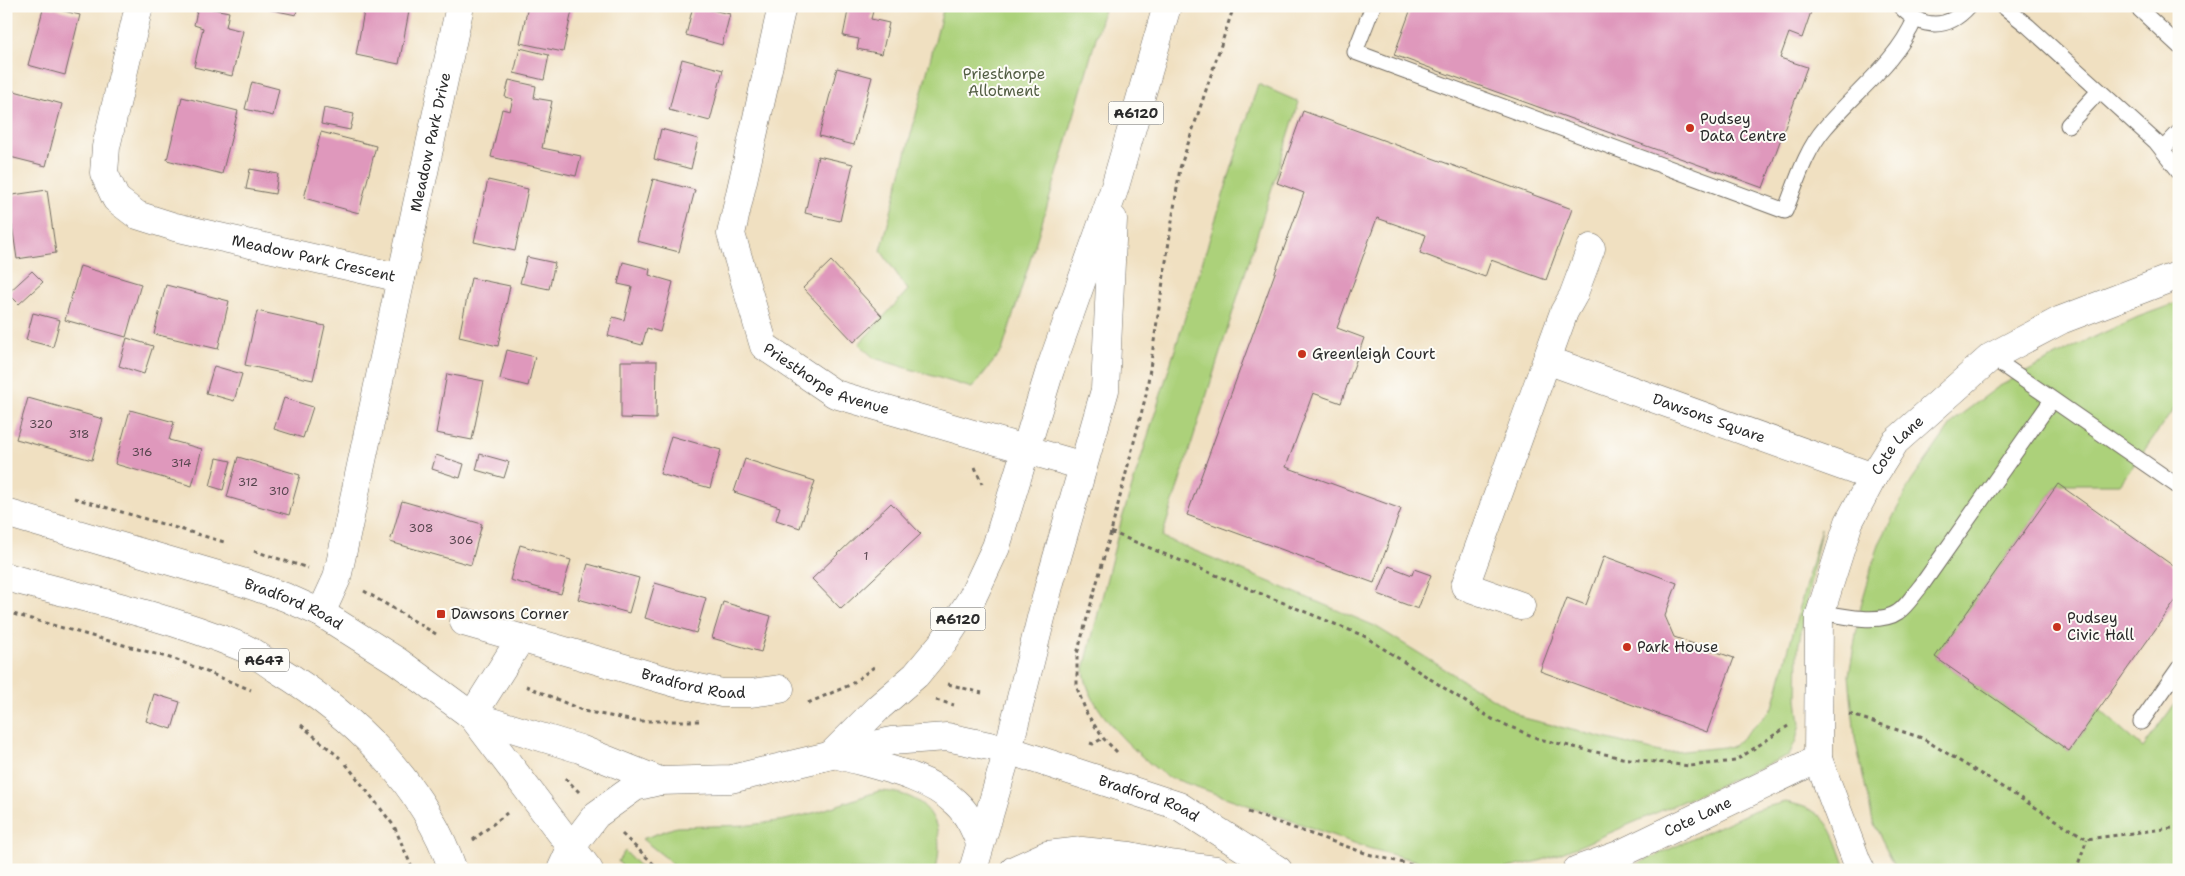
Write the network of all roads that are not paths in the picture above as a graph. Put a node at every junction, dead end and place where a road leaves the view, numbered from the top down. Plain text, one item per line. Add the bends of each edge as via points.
1 (139, 6) edge
2 (460, 6) edge
3 (782, 6) edge
4 (1167, 6) edge
5 (1373, 6) edge
6 (1900, 6) edge
7 (1969, 6) edge
8 (2003, 6) edge
9 (2136, 6) edge
10 (1916, 19) junction
11 (2179, 46) edge
12 (2099, 91) junction
13 (2068, 125) dead end
14 (2179, 132) edge
15 (2162, 150) junction
16 (2179, 171) edge
17 (1114, 190) junction
18 (1591, 248) dead end
19 (2179, 276) edge
20 (401, 278) junction
21 (1991, 357) junction
22 (1547, 360) junction
23 (2052, 400) junction
24 (1026, 448) junction
25 (1083, 466) junction
26 (1873, 477) junction
27 (2179, 488) edge
28 (6, 513) edge
29 (6, 577) edge
30 (1521, 606) dead end
31 (1821, 612) junction
32 (320, 613) junction
33 (464, 622) dead end
34 (521, 638) junction
35 (2179, 668) edge
36 (780, 689) dead end
37 (472, 716) junction
38 (2141, 722) dead end
39 (1008, 750) junction
40 (833, 753) junction
41 (1818, 759) junction
42 (660, 781) junction
43 (980, 842) junction
44 (457, 855) edge
45 (566, 859) edge
46 (589, 870) edge
47 (973, 870) edge
48 (1014, 870) edge
49 (1216, 870) edge
50 (1278, 870) edge
51 (1577, 870) edge
52 (1862, 870) edge

1 - 20 main road, Meadow Park Crescent via 106,147 104,173 116,199 137,216 175,228
2 - 20 main road, Meadow Park Drive
3 - 24 main road, Priesthorpe Avenue via 731,234 764,346 835,394
4 - 17 main road, A6120
5 - 10 lane via 1355,52 1785,212 1812,145 1896,52
6 - 10 lane
7 - 10 lane via 1960,17 1943,24
8 - 12 lane
9 - 11 lane
12 - 13 lane
12 - 15 lane
14 - 15 lane
15 - 16 lane
17 - 24 main road, A6120
17 - 25 main road, A6120 via 1104,390
18 - 22 main road
19 - 21 main road, Cote Lane via 2061,320
20 - 32 main road, Meadow Park Crescent via 337,578
21 - 23 lane
21 - 26 main road, Cote Lane via 1895,442
22 - 26 main road, Dawsons Square
22 - 30 main road via 1465,586
23 - 27 lane
23 - 31 lane via 1921,586 1898,612 1885,617 1851,618
24 - 25 main road, Priesthorpe Avenue
24 - 40 main road, A6120 via 996,547 972,598 944,641 916,675
25 - 39 main road, A6120
26 - 31 main road, Cote Lane via 1849,522
28 - 32 main road, Bradford Road via 245,583
29 - 44 main road, A647 via 170,622 244,648 302,684 369,739
31 - 41 main road, Cote Lane
32 - 37 main road, Bradford Road via 397,661
33 - 34 main road, Bradford Road
34 - 36 main road, Bradford Road via 722,693 752,694
34 - 37 main road
35 - 38 lane
37 - 42 main road via 580,749
37 - 45 main road
39 - 40 main road, Bradford Road via 947,737 891,741
39 - 43 main road
39 - 50 main road, Bradford Road via 1179,806
40 - 42 main road, Bradford Road via 731,779
40 - 43 main road via 940,789 971,822
41 - 51 main road, Cote Lane via 1616,856
41 - 52 main road, Cote Lane
42 - 45 main road via 634,787 596,815
43 - 47 main road
45 - 46 main road
48 - 49 main road via 1047,855 1082,851

